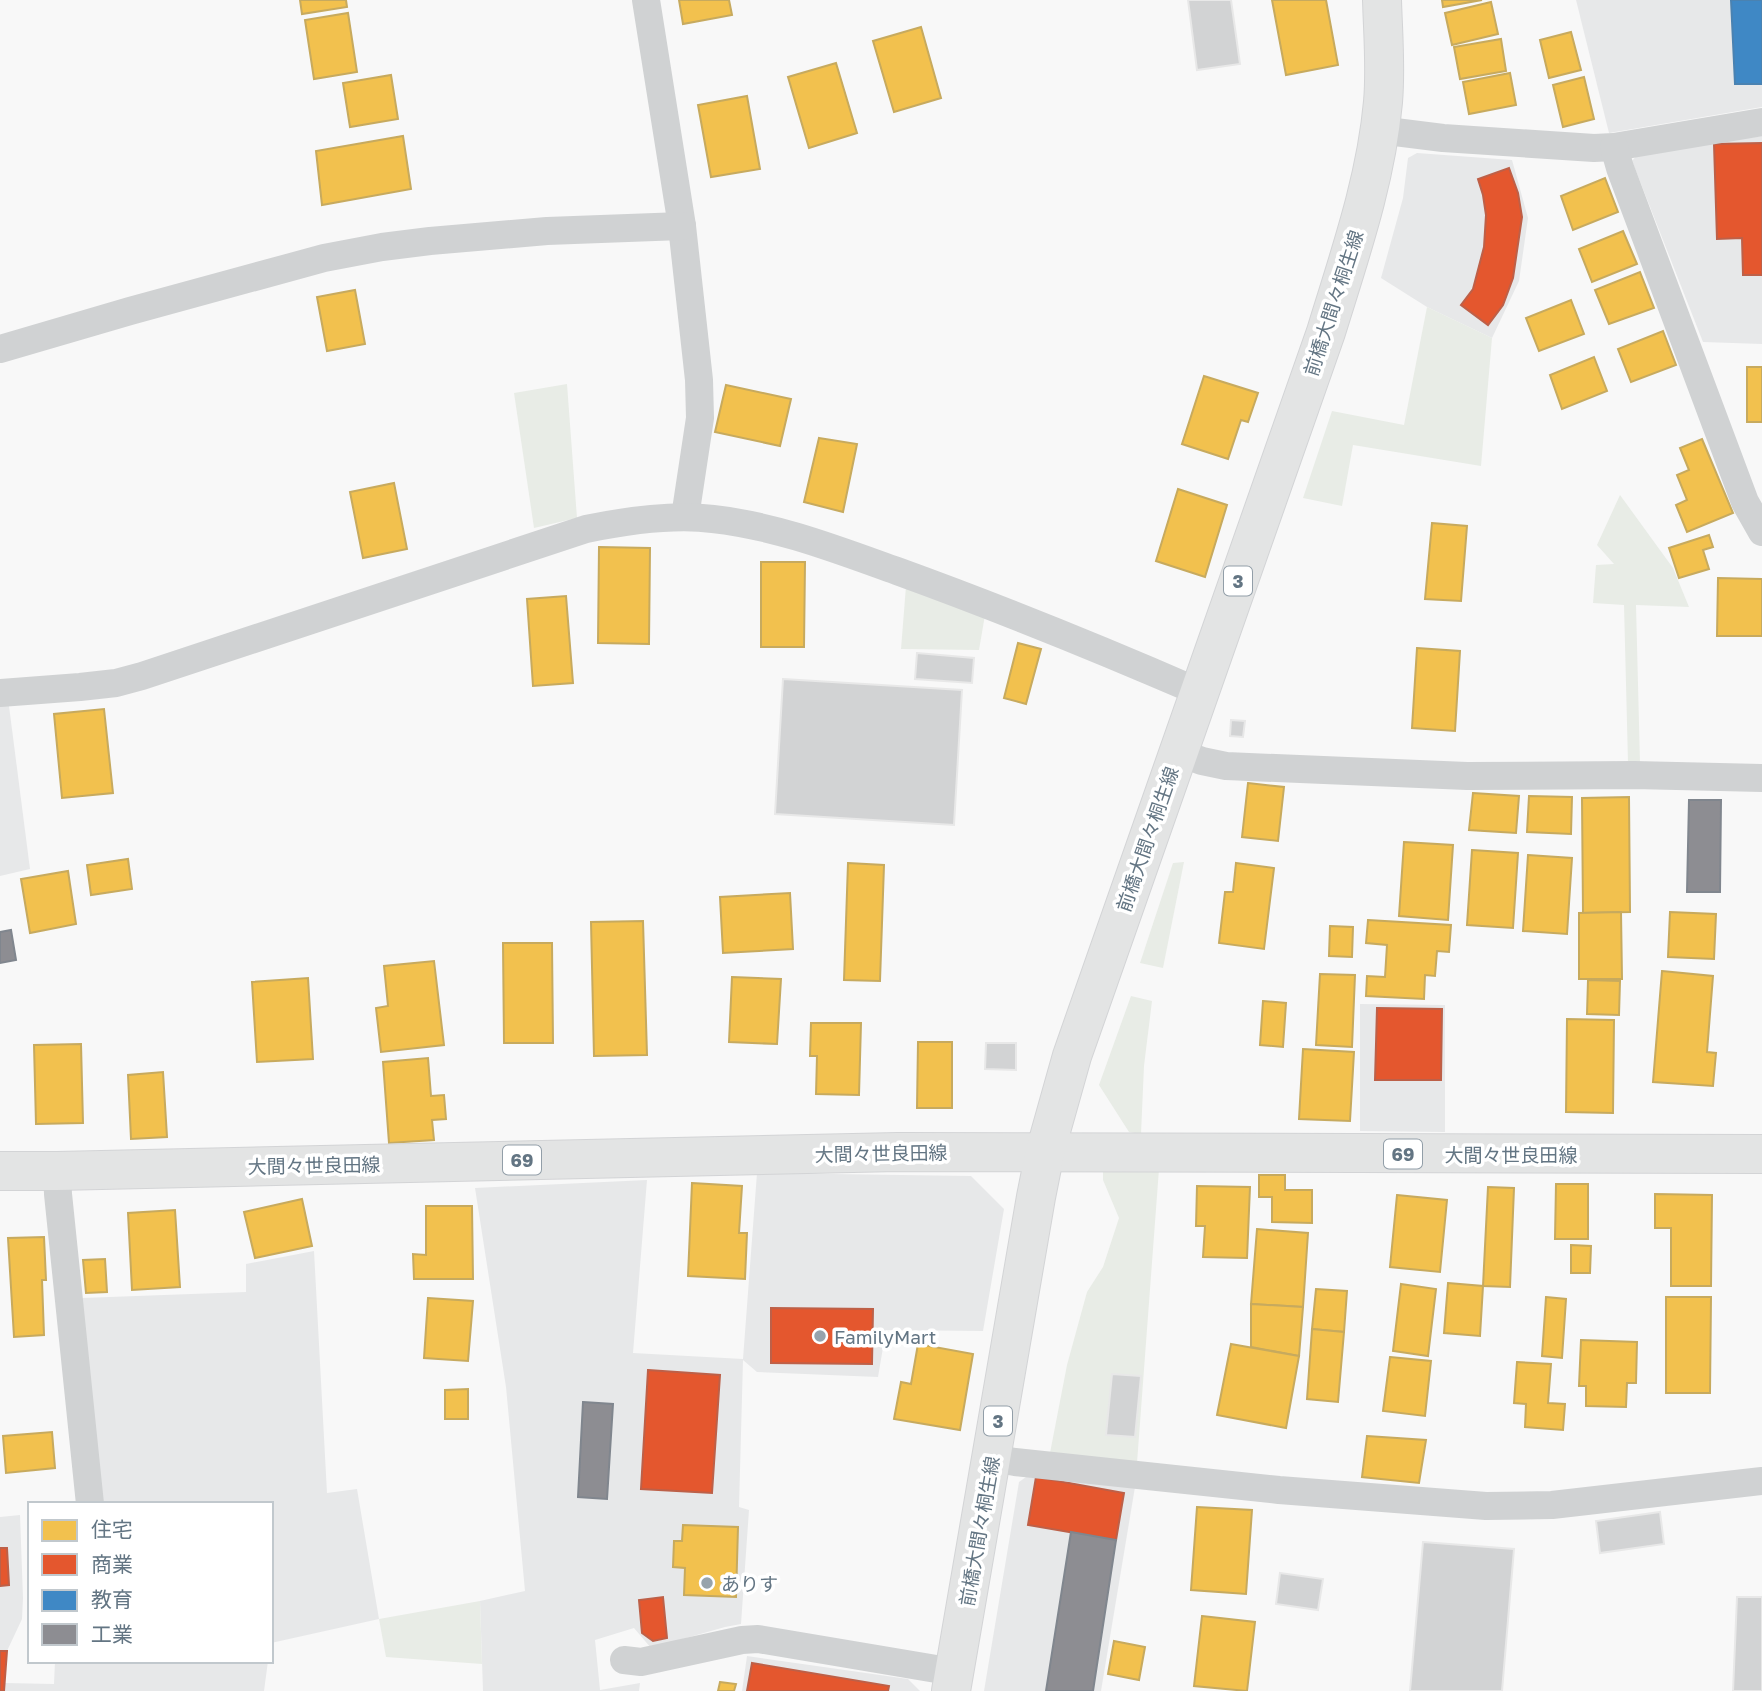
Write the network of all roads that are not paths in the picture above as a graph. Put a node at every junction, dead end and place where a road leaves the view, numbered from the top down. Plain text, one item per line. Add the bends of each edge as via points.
1 (646, 0) edge
2 (1382, 0) edge
3 (1762, 122) edge
4 (1379, 130) junction
5 (1614, 147) junction
6 (682, 226) junction
7 (0, 349) edge
8 (685, 517) junction
9 (1762, 532) edge
10 (1199, 692) junction
11 (0, 693) edge
12 (1177, 752) junction
13 (1762, 778) edge
14 (1045, 1152) junction
15 (1762, 1154) edge
16 (0, 1171) edge
17 (57, 1171) junction
18 (992, 1458) junction
19 (1762, 1480) edge
20 (90, 1502) edge
21 (624, 1660) dead end
22 (953, 1682) edge

1 - 6 street
2 - 4 main road, 前橋大間々桐生線 / 3
3 - 5 street
4 - 5 street
4 - 10 main road, 前橋大間々桐生線 / 3 via 1364,204 1326,332
5 - 9 street via 1745,502
6 - 7 street via 382,247 324,258
6 - 8 street via 701,400
8 - 10 street via 758,526 854,556
8 - 11 street via 586,529 116,682
10 - 12 main road, 前橋大間々桐生線 / 3
12 - 13 street via 1226,766 1467,776
12 - 14 main road, 前橋大間々桐生線 / 3 via 1072,1056
14 - 15 main road, 大間々世良田線 / 69
14 - 17 main road, 大間々世良田線 / 69
14 - 18 main road, 前橋大間々桐生線 / 3
16 - 17 main road, 大間々世良田線 / 69
17 - 20 street
18 - 19 street via 1279,1490 1486,1506 1552,1504
18 - 22 main road, 前橋大間々桐生線 / 3
21 - 22 street via 641,1662 758,1639

